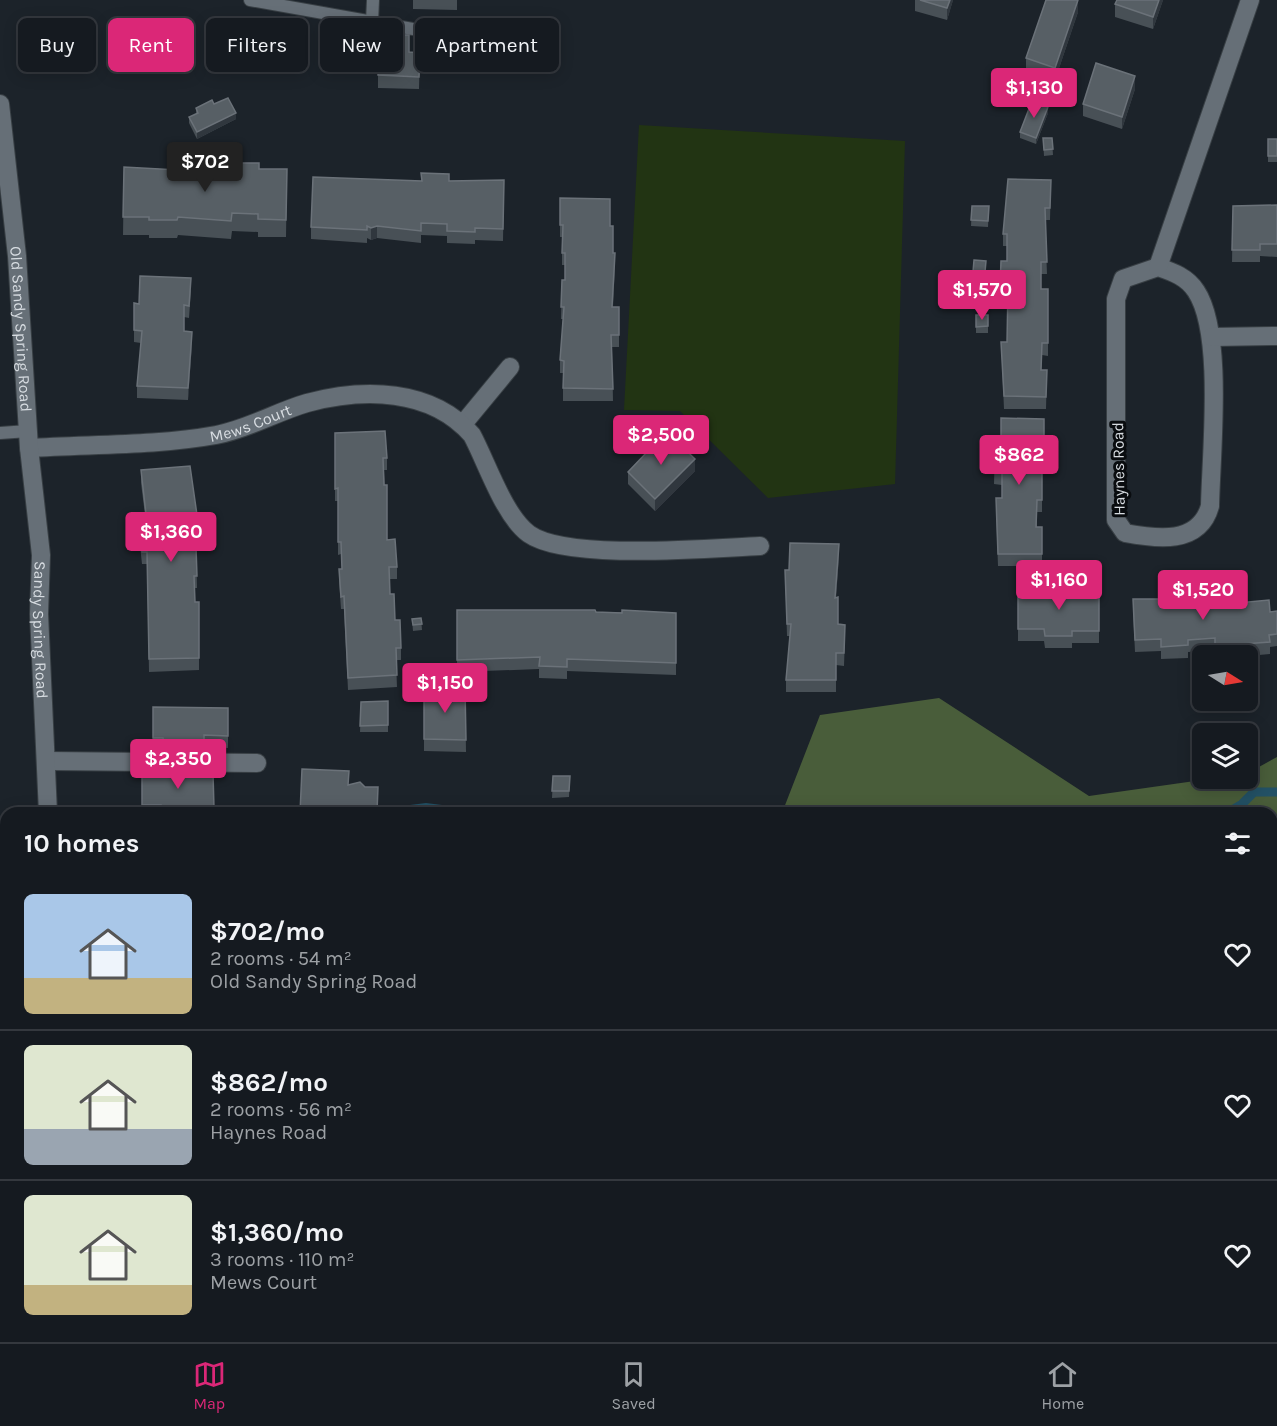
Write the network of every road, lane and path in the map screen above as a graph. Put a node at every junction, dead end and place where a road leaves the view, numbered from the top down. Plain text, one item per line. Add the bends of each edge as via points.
1 (250, 0) edge
2 (373, 0) edge
3 (1250, 0) edge
4 (350, 18) edge
5 (372, 18) edge
6 (0, 104) edge
7 (1158, 267) junction
8 (1277, 336) edge
9 (1212, 337) junction
10 (510, 368) dead end
11 (463, 424) junction
12 (0, 433) edge
13 (29, 440) junction
14 (760, 546) dead end
15 (46, 761) junction
16 (257, 763) dead end
17 (48, 807) edge

1 - 4 lane
2 - 5 lane
3 - 7 street
6 - 13 street, Old Sandy Spring Road via 17,256
7 - 9 street, Haynes Road via 1177,273 1196,290 1208,314
7 - 9 street, Haynes Road via 1123,279 1116,299 1116,520 1125,532 1151,538 1177,536 1206,521 1210,506
8 - 9 street
10 - 11 street
11 - 13 street, Mews Court via 435,408 400,396 354,394 306,404 217,434
11 - 14 street via 517,521 528,534 546,543 614,550
12 - 13 lane
13 - 15 street, Sandy Spring Road via 41,555 39,614
15 - 16 street
15 - 17 street, Sandy Spring Road

